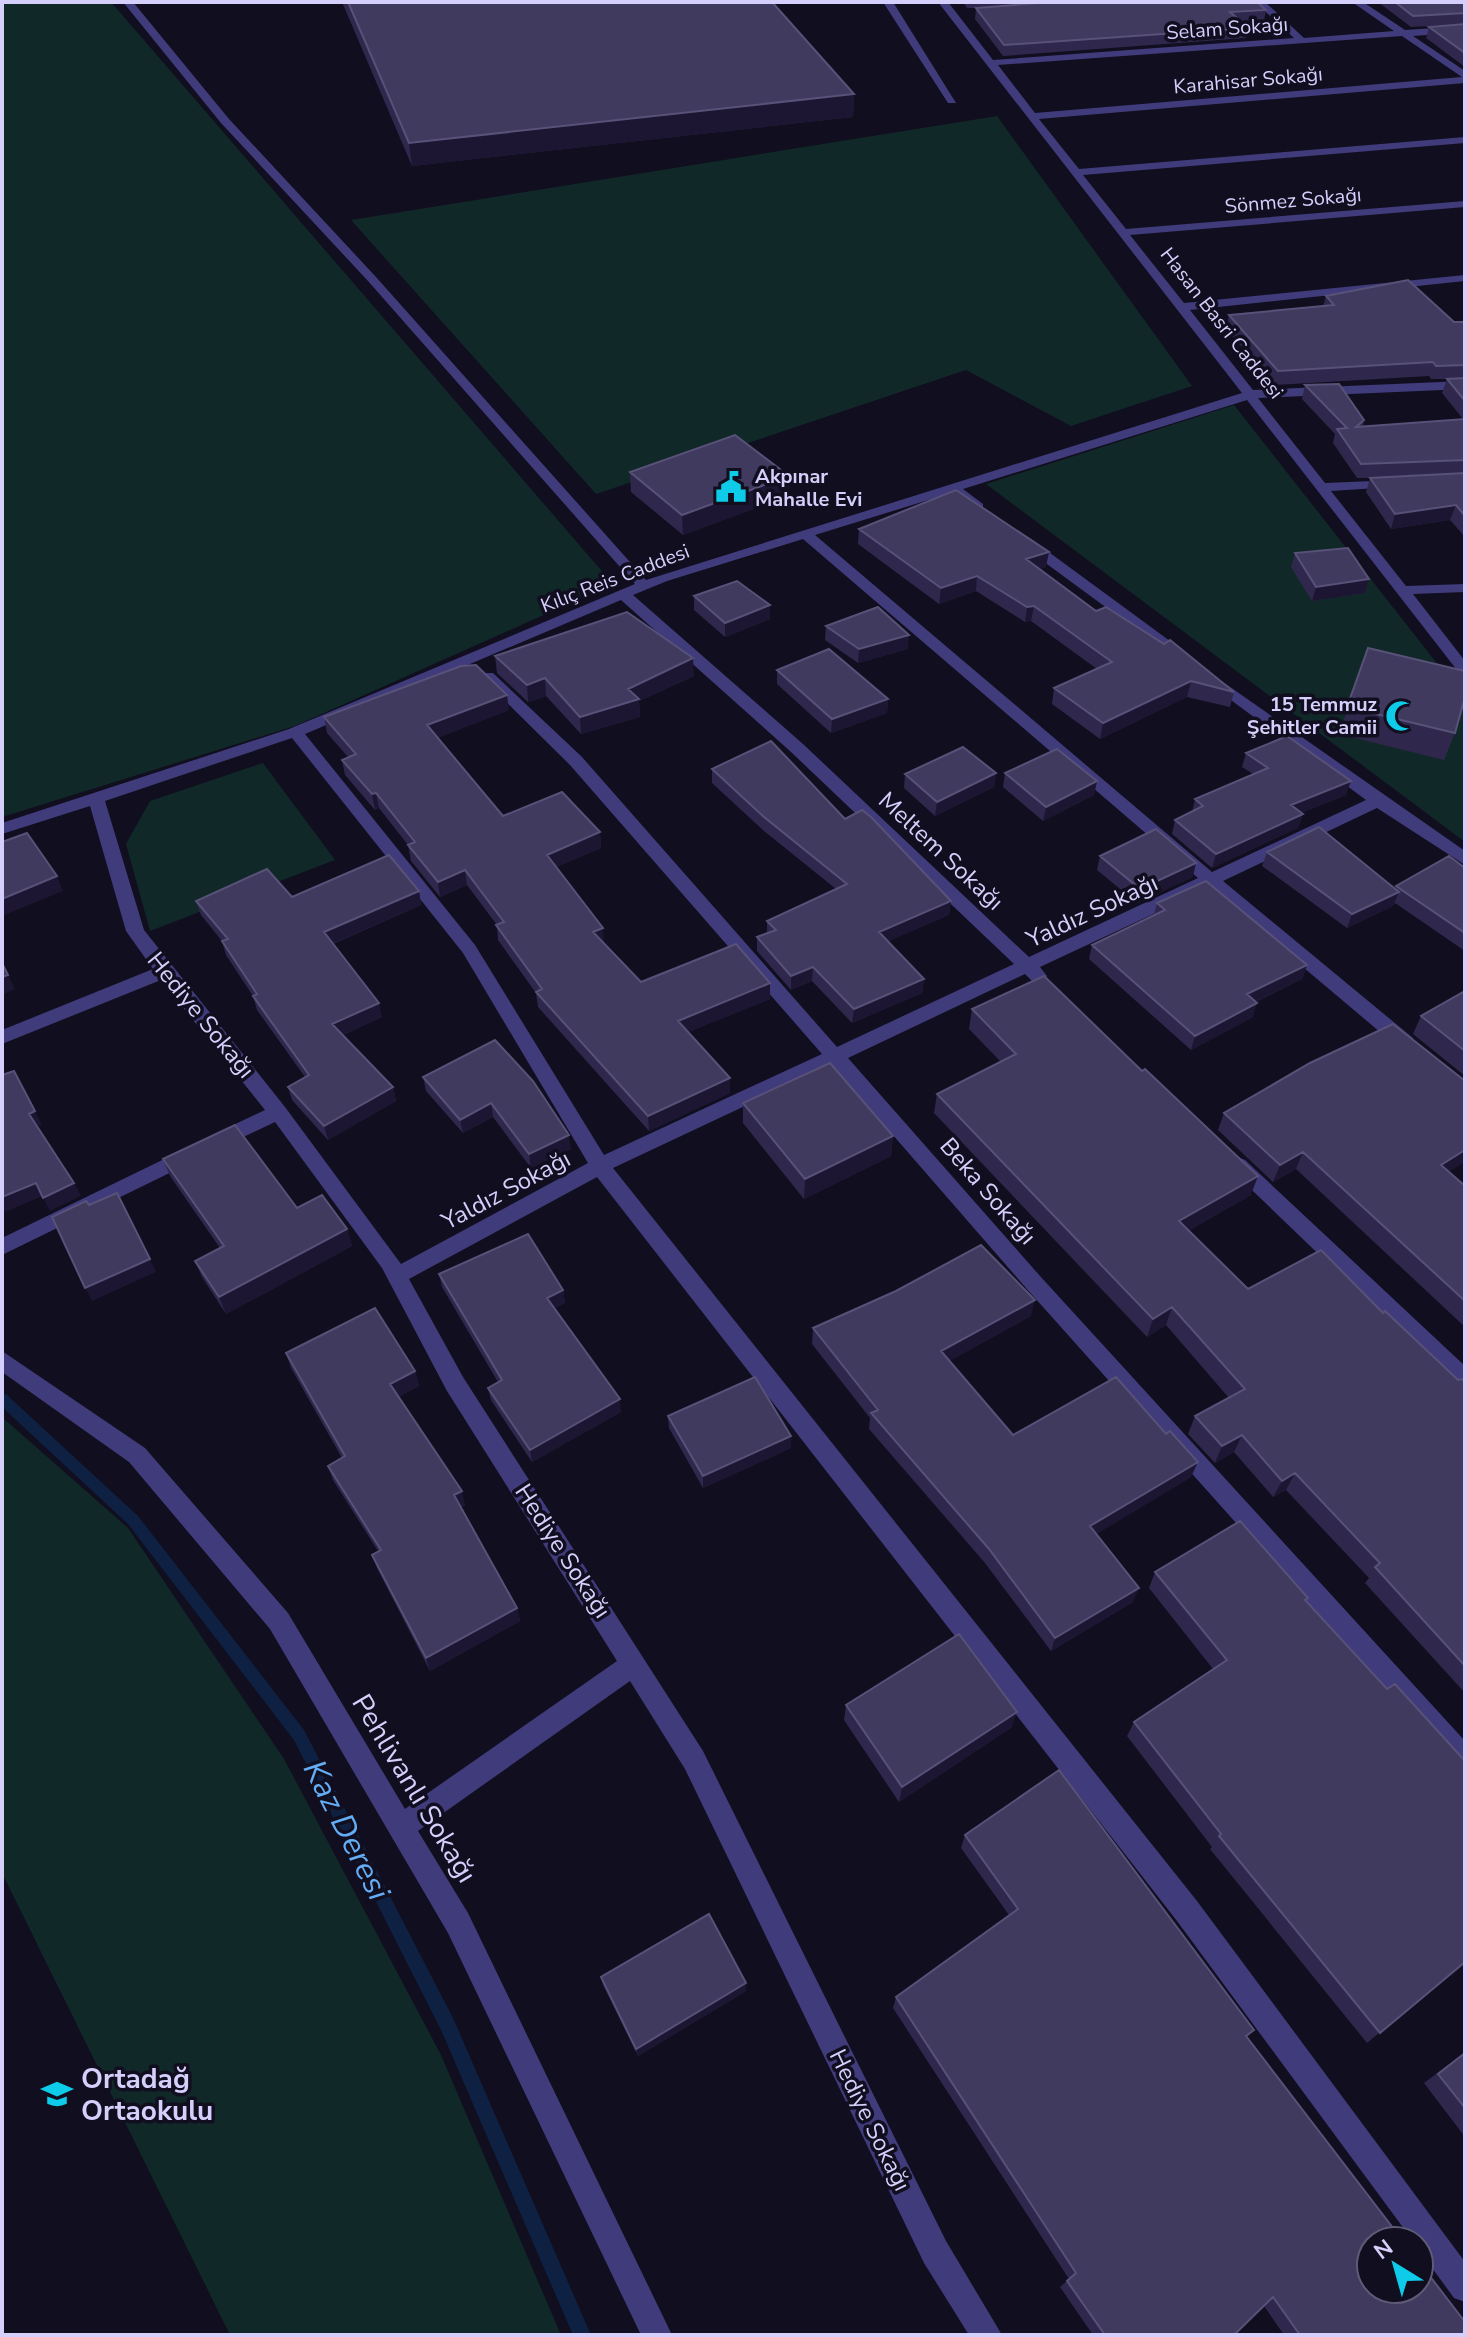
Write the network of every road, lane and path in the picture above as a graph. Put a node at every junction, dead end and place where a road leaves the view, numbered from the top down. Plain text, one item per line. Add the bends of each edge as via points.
1 (128, 2) edge
2 (888, 2) edge
3 (943, 2) edge
4 (1260, 2) edge
5 (1357, 2) edge
6 (969, 14) dead end
7 (953, 15) junction
8 (1465, 29) edge
9 (1404, 33) junction
10 (1302, 41) junction
11 (1465, 61) edge
12 (1446, 62) junction
13 (992, 63) junction
14 (1465, 78) edge
15 (952, 101) dead end
16 (1033, 116) junction
17 (1465, 140) edge
18 (1078, 172) junction
19 (1465, 204) edge
20 (1124, 232) junction
21 (1465, 278) edge
22 (1184, 307) junction
23 (1465, 385) edge
24 (1253, 394) junction
25 (1402, 483) edge
26 (952, 487) junction
27 (1323, 487) junction
28 (990, 515) edge
29 (805, 533) junction
30 (1015, 534) edge
31 (643, 585) junction
32 (1465, 588) edge
33 (1403, 590) junction
34 (623, 594) junction
35 (469, 659) junction
36 (1465, 671) edge
37 (295, 732) junction
38 (96, 799) junction
39 (1378, 801) junction
40 (2, 829) edge
41 (1465, 859) edge
42 (1212, 881) junction
43 (1029, 967) junction
44 (164, 972) junction
45 (1052, 989) edge
46 (2, 1037) edge
47 (1417, 1051) edge
48 (835, 1057) junction
49 (278, 1112) junction
50 (1225, 1152) edge
51 (600, 1166) junction
52 (2, 1247) edge
53 (396, 1276) junction
54 (2, 1360) edge
55 (1465, 1380) edge
56 (635, 1663) junction
57 (1465, 1760) edge
58 (401, 1827) junction
59 (1465, 2287) edge
60 (657, 2335) edge
61 (987, 2335) edge

1 - 31 street via 225,121
2 - 15 street
3 - 7 street, Hasan Basri Caddesi
4 - 10 street
5 - 9 street
6 - 7 street
7 - 13 street, Hasan Basri Caddesi
8 - 9 street, Selam Sokağı
9 - 10 street, Selam Sokağı
9 - 12 street
10 - 13 street, Selam Sokağı
11 - 12 street
12 - 14 street
13 - 16 street, Hasan Basri Caddesi
14 - 16 street, Karahisar Sokağı
16 - 18 street, Hasan Basri Caddesi
17 - 18 street
18 - 20 street, Hasan Basri Caddesi
19 - 20 street, Sönmez Sokağı
20 - 22 street, Hasan Basri Caddesi
21 - 22 street
22 - 24 street, Hasan Basri Caddesi
23 - 24 street, Kılıç Reis Caddesi
24 - 26 street, Kılıç Reis Caddesi
24 - 27 street, Hasan Basri Caddesi
25 - 27 street
26 - 28 street
26 - 29 street, Kılıç Reis Caddesi
27 - 33 street, Hasan Basri Caddesi
29 - 31 street, Kılıç Reis Caddesi
29 - 42 street
30 - 39 street
31 - 34 street, Kılıç Reis Caddesi
32 - 33 street
33 - 36 street, Hasan Basri Caddesi
34 - 35 street, Kılıç Reis Caddesi
34 - 43 street, Meltem Sokağı via 797,748
35 - 37 street, Kılıç Reis Caddesi
35 - 48 street, Beka Sokağı via 576,761
37 - 38 street, Kılıç Reis Caddesi
37 - 51 street via 469,949
38 - 40 street, Kılıç Reis Caddesi
38 - 44 street, Hediye Sokağı via 135,931
39 - 41 street
39 - 42 street, Yaldız Sokağı
42 - 43 street, Yaldız Sokağı
42 - 47 street
43 - 45 street, Meltem Sokağı
43 - 48 street, Yaldız Sokağı
44 - 46 street
44 - 49 street, Hediye Sokağı
48 - 51 street, Yaldız Sokağı
48 - 57 street, Beka Sokağı
49 - 52 street
49 - 53 street, Hediye Sokağı
50 - 55 street
51 - 53 street, Yaldız Sokağı
51 - 59 street via 1187,1911
53 - 56 street, Hediye Sokağı via 455,1384
54 - 58 street, Pehlivanlı Sokağı via 137,1455 279,1621
56 - 58 street
56 - 61 street, Hediye Sokağı via 694,1760 935,2252
58 - 60 street, Pehlivanlı Sokağı via 458,1923

